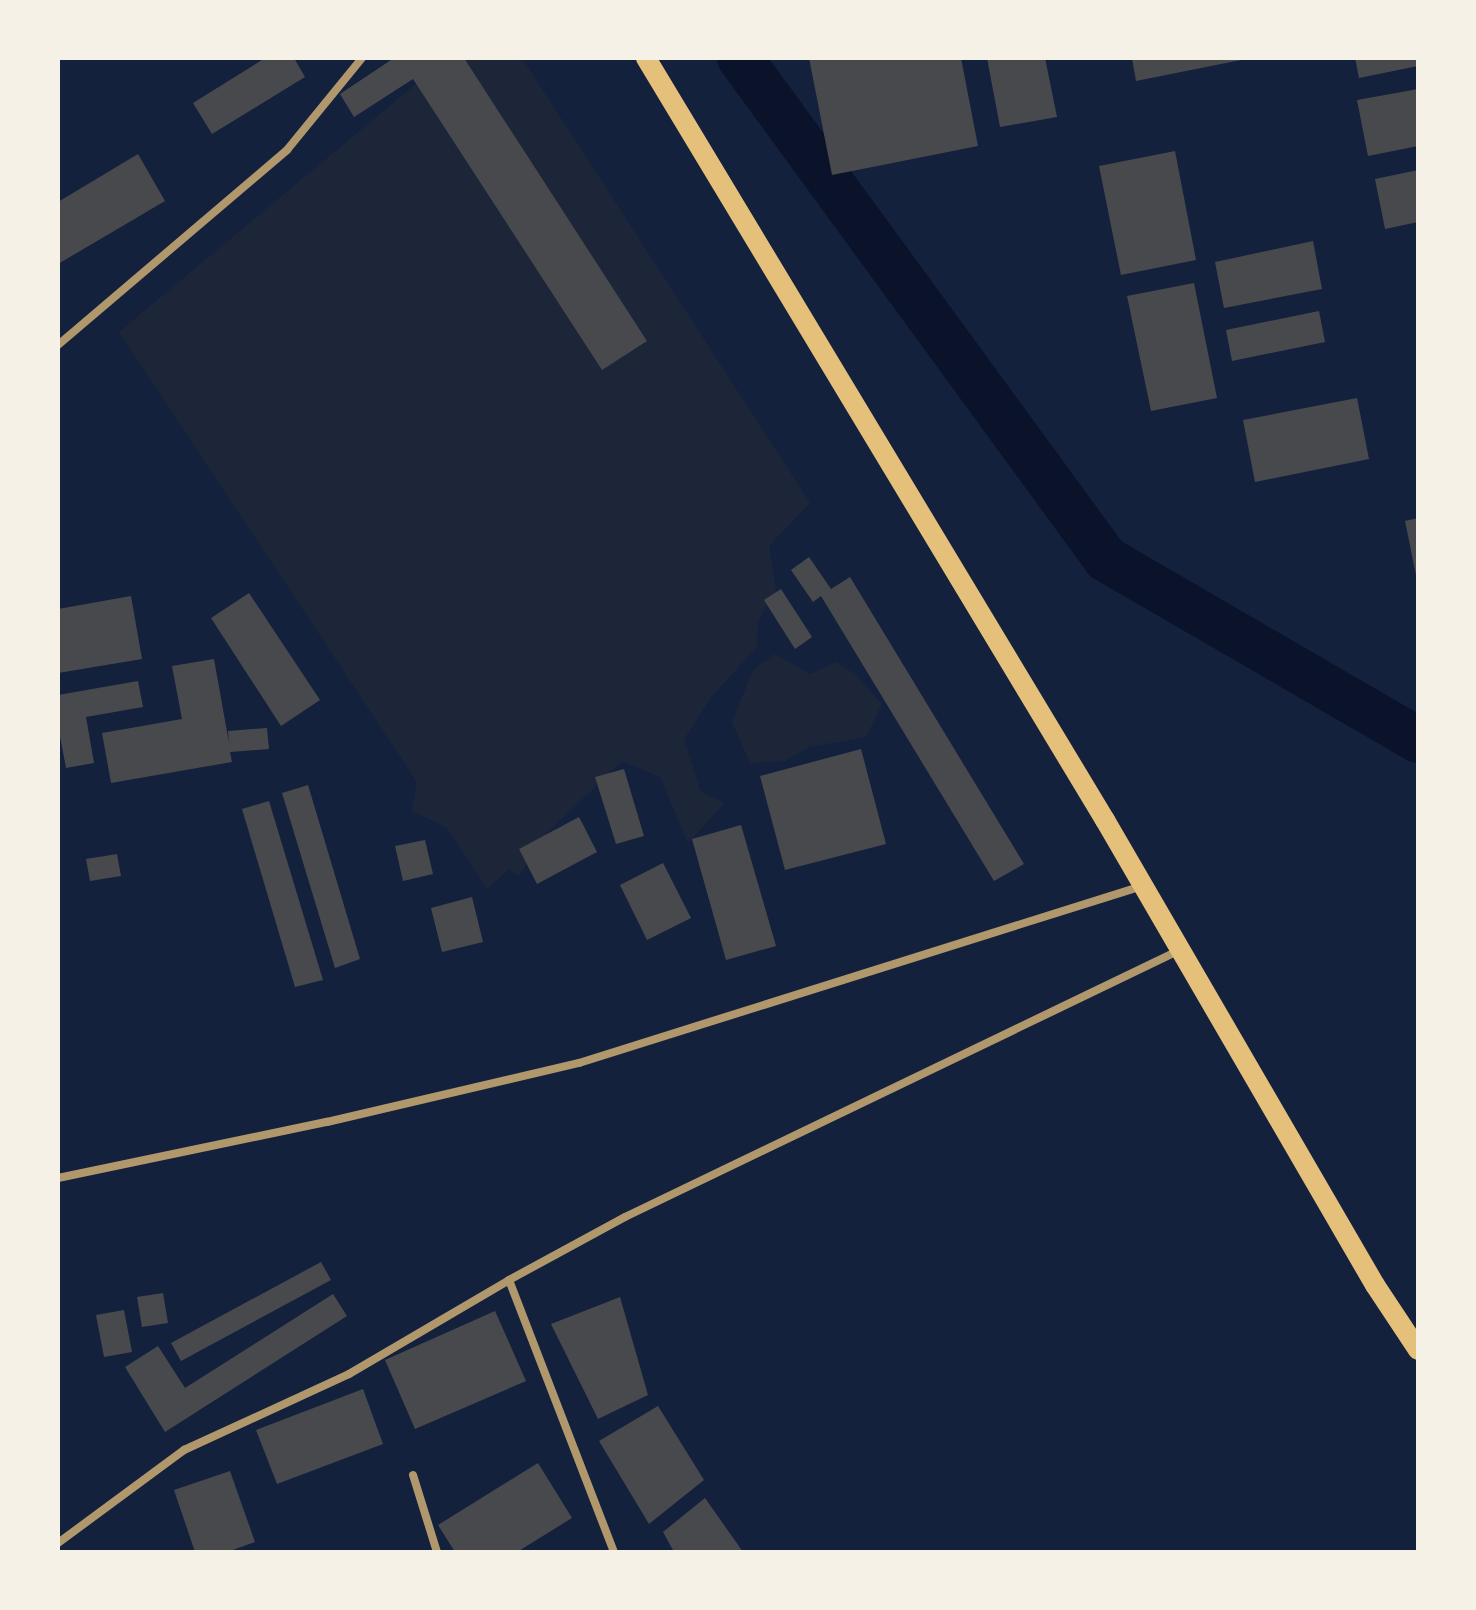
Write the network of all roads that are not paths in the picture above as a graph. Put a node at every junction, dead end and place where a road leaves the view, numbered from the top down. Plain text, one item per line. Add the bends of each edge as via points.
1 (362, 58) edge
2 (646, 58) edge
3 (58, 345) edge
4 (1143, 885) junction
5 (1181, 950) junction
6 (58, 1178) edge
7 (509, 1280) junction
8 (1418, 1350) edge
9 (413, 1475) dead end
10 (58, 1543) edge
11 (437, 1552) edge
12 (614, 1552) edge

1 - 3 street via 287,150
2 - 4 main road
4 - 5 main road
4 - 6 street via 579,1063
5 - 7 street via 625,1217
5 - 8 main road
7 - 10 street via 349,1374 184,1450
7 - 12 street
9 - 11 street

